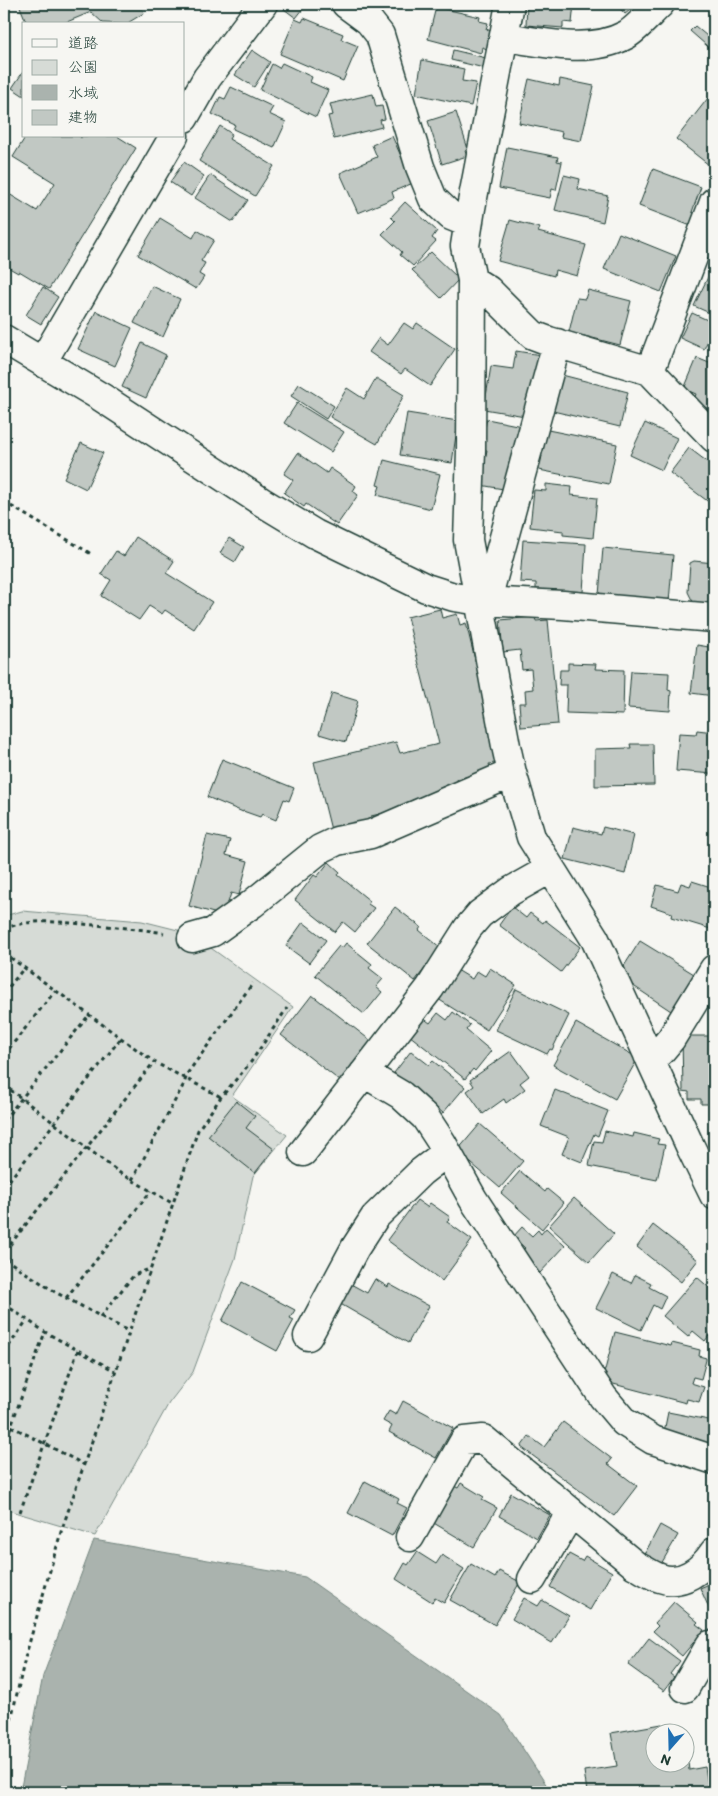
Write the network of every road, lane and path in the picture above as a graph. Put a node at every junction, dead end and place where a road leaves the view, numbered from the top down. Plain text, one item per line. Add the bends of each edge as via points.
1 (263, 4) edge
2 (346, 4) edge
3 (510, 4) edge
4 (660, 4) edge
5 (504, 37) junction
6 (185, 116) edge
7 (173, 138) edge
8 (714, 202) edge
9 (468, 223) junction
10 (472, 280) junction
11 (4, 339) edge
12 (557, 343) junction
13 (43, 361) junction
14 (650, 371) junction
15 (714, 438) edge
16 (4, 502) edge
17 (94, 555) dead end
18 (485, 602) junction
19 (714, 618) edge
20 (512, 773) junction
21 (550, 870) junction
22 (4, 929) edge
23 (192, 938) joint
24 (4, 953) edge
25 (24, 968) junction
26 (714, 969) edge
27 (253, 983) dead end
28 (55, 991) junction
29 (4, 993) edge
30 (287, 1008) dead end
31 (89, 1015) junction
32 (121, 1038) junction
33 (4, 1055) edge
34 (648, 1055) junction
35 (154, 1062) junction
36 (364, 1073) junction
37 (185, 1079) junction
38 (4, 1085) edge
39 (221, 1097) junction
40 (22, 1098) junction
41 (4, 1120) edge
42 (54, 1123) junction
43 (87, 1148) junction
44 (302, 1152) dead end
45 (447, 1152) junction
46 (132, 1180) junction
47 (4, 1187) edge
48 (150, 1191) junction
49 (714, 1195) edge
50 (172, 1203) junction
51 (4, 1250) edge
52 (150, 1269) junction
53 (66, 1298) junction
54 (4, 1304) edge
55 (100, 1317) junction
56 (26, 1320) junction
57 (128, 1331) junction
58 (45, 1332) junction
59 (308, 1336) dead end
60 (78, 1350) junction
61 (4, 1353) edge
62 (115, 1371) junction
63 (11, 1426) junction
64 (44, 1444) junction
65 (4, 1445) edge
66 (714, 1460) edge
67 (83, 1464) junction
68 (20, 1512) dead end
69 (571, 1512) junction
70 (410, 1537) dead end
71 (714, 1552) edge
72 (532, 1579) dead end
73 (714, 1645) edge
74 (685, 1688) dead end
75 (4, 1751) edge

1 - 6 street via 206,78
2 - 9 street via 369,21 380,35 420,168 433,199 451,216
3 - 5 street
4 - 5 street via 628,34 608,43 567,45
5 - 9 street
7 - 13 street
8 - 14 street
9 - 10 street via 465,246
10 - 12 street via 488,290 533,334
10 - 18 street via 468,540
11 - 13 street
12 - 14 street
12 - 18 street
13 - 18 street via 315,534 426,588
14 - 15 street
16 - 17 path
18 - 19 street
18 - 20 street
20 - 21 street via 531,837
20 - 23 street via 371,834 337,841 320,849 213,932
21 - 34 street via 595,939
21 - 36 street via 510,890 480,914 430,988
22 - 23 path via 50,922 142,929
24 - 25 path
25 - 28 path
25 - 29 path
26 - 34 street via 671,1040 660,1052
27 - 37 path
28 - 31 path
28 - 33 path
30 - 39 path via 251,1062
31 - 32 path
31 - 40 path
32 - 35 path
32 - 42 path
34 - 49 street
35 - 37 path
35 - 43 path
36 - 44 street
36 - 45 street via 401,1095 425,1117
37 - 39 path
37 - 46 path
38 - 40 path
39 - 50 path via 198,1130
40 - 41 path
40 - 42 path
42 - 43 path
42 - 47 path
43 - 46 path
43 - 51 path
45 - 59 street via 376,1217 355,1248
45 - 66 street via 473,1199 603,1397 624,1422 653,1440
46 - 48 path
48 - 50 path
48 - 53 path
50 - 52 path
51 - 53 path via 8,1261
52 - 55 path via 134,1275
52 - 57 path
53 - 55 path
54 - 56 path
55 - 57 path
56 - 58 path
56 - 61 path
57 - 62 path
58 - 60 path
58 - 63 path
60 - 62 path
60 - 64 path
62 - 67 path
63 - 64 path
63 - 65 path
64 - 67 path
64 - 68 path
67 - 75 path via 25,1658
69 - 70 street via 483,1439 464,1441
69 - 71 street via 635,1565 661,1579 680,1580 698,1571
69 - 72 street
73 - 74 street via 710,1645

